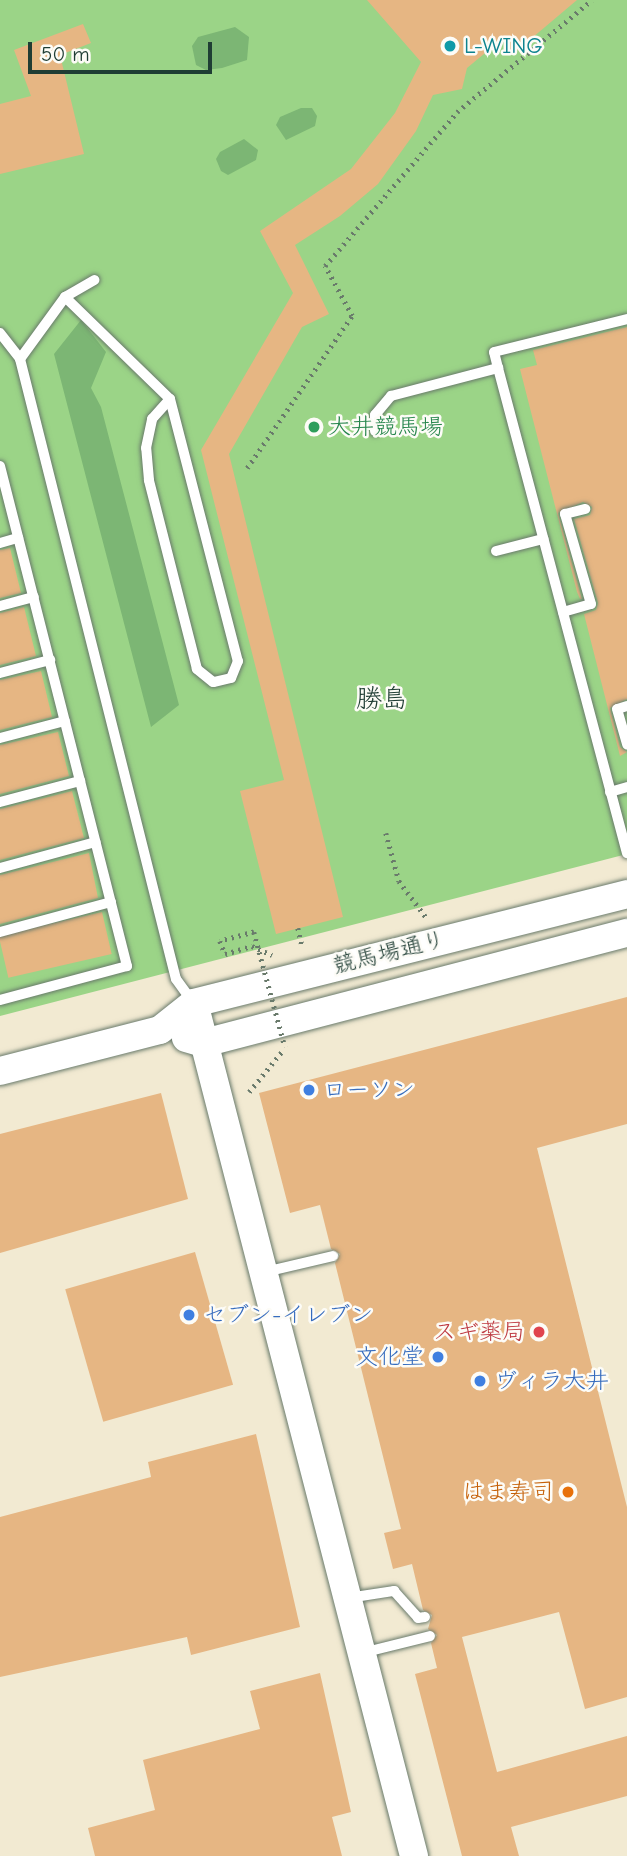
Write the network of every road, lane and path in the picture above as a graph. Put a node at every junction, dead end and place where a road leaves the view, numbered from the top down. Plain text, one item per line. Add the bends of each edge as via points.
1 (592, 0) edge
2 (94, 280) dead end
3 (65, 297) junction
4 (627, 319) edge
5 (0, 333) edge
6 (20, 359) junction
7 (498, 368) junction
8 (170, 399) junction
9 (374, 431) dead end
10 (0, 466) edge
11 (247, 468) dead end
12 (2, 479) edge
13 (585, 509) dead end
14 (19, 538) junction
15 (543, 539) junction
16 (0, 543) edge
17 (496, 551) dead end
18 (34, 597) junction
19 (0, 606) edge
20 (563, 612) junction
21 (50, 660) junction
22 (0, 673) edge
23 (627, 706) edge
24 (65, 721) junction
25 (0, 738) edge
26 (627, 745) edge
27 (80, 781) junction
28 (627, 787) edge
29 (610, 792) junction
30 (0, 802) edge
31 (622, 813) edge
32 (386, 833) dead end
33 (96, 842) junction
34 (627, 853) edge
35 (0, 868) edge
36 (627, 894) edge
37 (111, 902) junction
38 (426, 917) dead end
39 (298, 928) dead end
40 (0, 932) edge
41 (627, 933) edge
42 (302, 946) dead end
43 (272, 955) dead end
44 (0, 1000) edge
45 (194, 1003) junction
46 (160, 1030) junction
47 (204, 1043) junction
48 (0, 1071) edge
49 (249, 1092) dead end
50 (333, 1256) dead end
51 (264, 1273) junction
52 (348, 1598) junction
53 (425, 1617) dead end
54 (429, 1636) dead end
55 (362, 1653) junction
56 (414, 1856) edge

1 - 11 path via 457,112 325,266 352,317
2 - 3 lane
3 - 6 lane
3 - 8 lane
4 - 7 lane via 494,352
5 - 6 lane
6 - 45 lane via 176,979
7 - 9 lane via 391,396 375,415
7 - 15 lane
8 - 8 lane via 238,661 231,678 213,682 197,669 149,480 146,448 152,419
10 - 12 lane
12 - 14 lane
13 - 20 lane via 565,514 591,604
14 - 16 lane
14 - 18 lane
15 - 17 lane
15 - 20 lane
18 - 19 lane
18 - 21 lane
20 - 29 lane
21 - 22 lane
21 - 24 lane
23 - 26 lane via 617,709
24 - 25 lane
24 - 27 lane
27 - 30 lane
27 - 33 lane
28 - 29 lane
29 - 31 lane
31 - 34 lane
32 - 38 path via 399,881
33 - 35 lane
33 - 37 lane
36 - 45 street, 競馬場通り
37 - 40 lane
37 - 44 lane via 127,966
39 - 42 path
41 - 47 street, 競馬場通り
43 - 49 path, bridge via 251,946 225,954 220,942 254,932 285,1047
45 - 46 street, 競馬場通り
45 - 47 street
46 - 47 street
46 - 48 street, 競馬場通り
47 - 51 street
50 - 51 lane
51 - 52 street
52 - 53 lane via 394,1591 418,1618
52 - 55 street
54 - 55 lane
55 - 56 street

